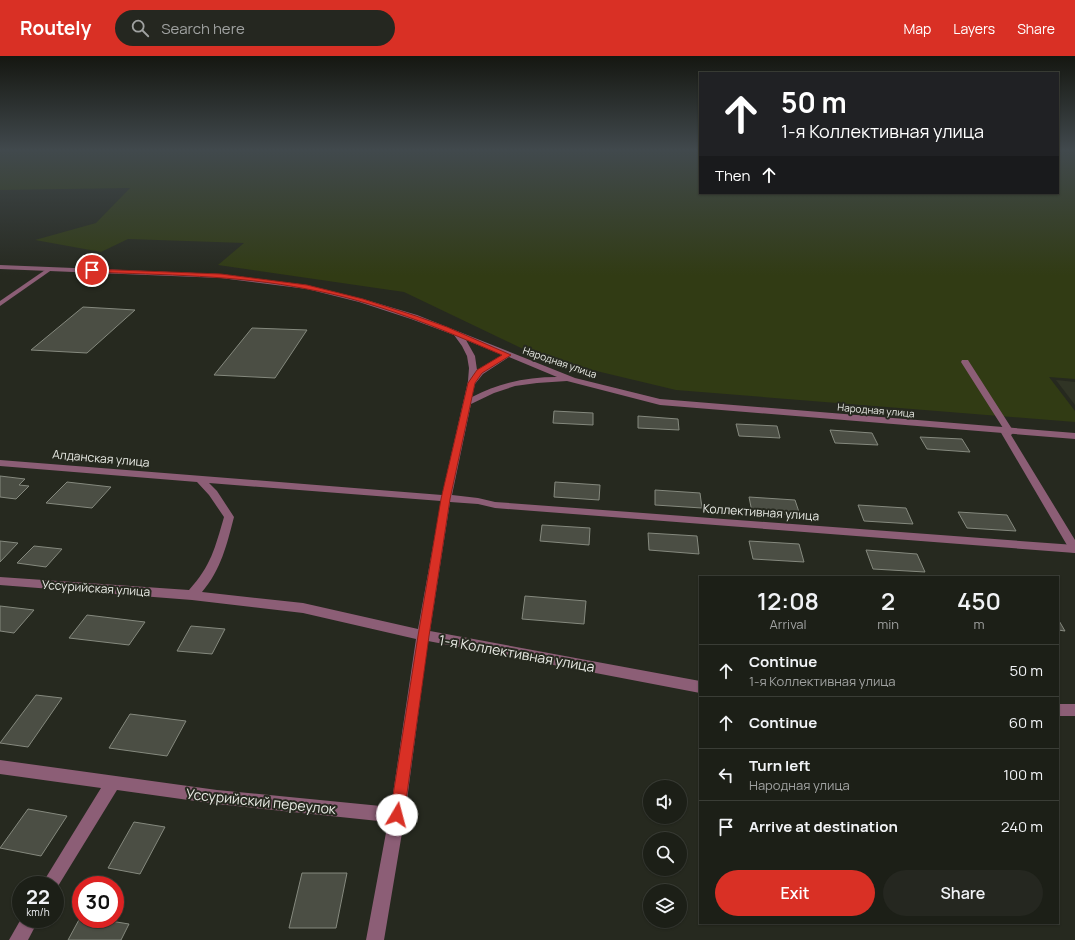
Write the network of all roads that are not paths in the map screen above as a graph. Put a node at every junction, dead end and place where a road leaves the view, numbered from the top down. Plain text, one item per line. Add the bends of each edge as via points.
1 (0, 268) edge
2 (50, 269) junction
3 (0, 304) edge
4 (454, 332) junction
5 (507, 355) junction
6 (965, 362) dead end
7 (572, 380) junction
8 (471, 383) junction
9 (467, 403) junction
10 (1007, 431) junction
11 (1075, 436) edge
12 (0, 462) edge
13 (200, 479) junction
14 (446, 499) junction
15 (1075, 549) edge
16 (0, 581) edge
17 (192, 594) junction
18 (423, 636) junction
19 (699, 687) edge
20 (1059, 710) edge
21 (1075, 710) edge
22 (0, 767) edge
23 (113, 783) junction
24 (397, 815) junction
25 (56, 876) edge
26 (25, 928) edge
27 (18, 940) edge
28 (375, 940) edge

1 - 2 street, Народная улица
2 - 3 street
2 - 4 street, Народная улица via 221,276 307,287 361,300
4 - 5 street, Народная улица
4 - 8 street, 1-я Коллективная улица via 465,344 471,356 474,369
5 - 7 street, Народная улица
5 - 8 street via 480,372
6 - 10 street
7 - 9 street via 543,379 515,383 489,391
7 - 10 street, Народная улица via 660,402
8 - 9 street, 1-я Коллективная улица
9 - 14 street, 1-я Коллективная улица
10 - 11 street, Народная улица
10 - 15 street
12 - 13 street, Алданская улица
13 - 14 street, Алданская улица
13 - 17 street via 229,517 220,551 207,578
14 - 15 street, Коллективная улица via 495,505
14 - 18 street, 1-я Коллективная улица
16 - 17 street, Уссурийская улица
17 - 18 street, Уссурийская улица via 304,608
18 - 19 street, 1-я Коллективная улица
18 - 24 street
20 - 21 street
22 - 23 street, Уссурийский переулок
23 - 24 street, Уссурийский переулок
23 - 25 street
24 - 28 street
26 - 27 street

